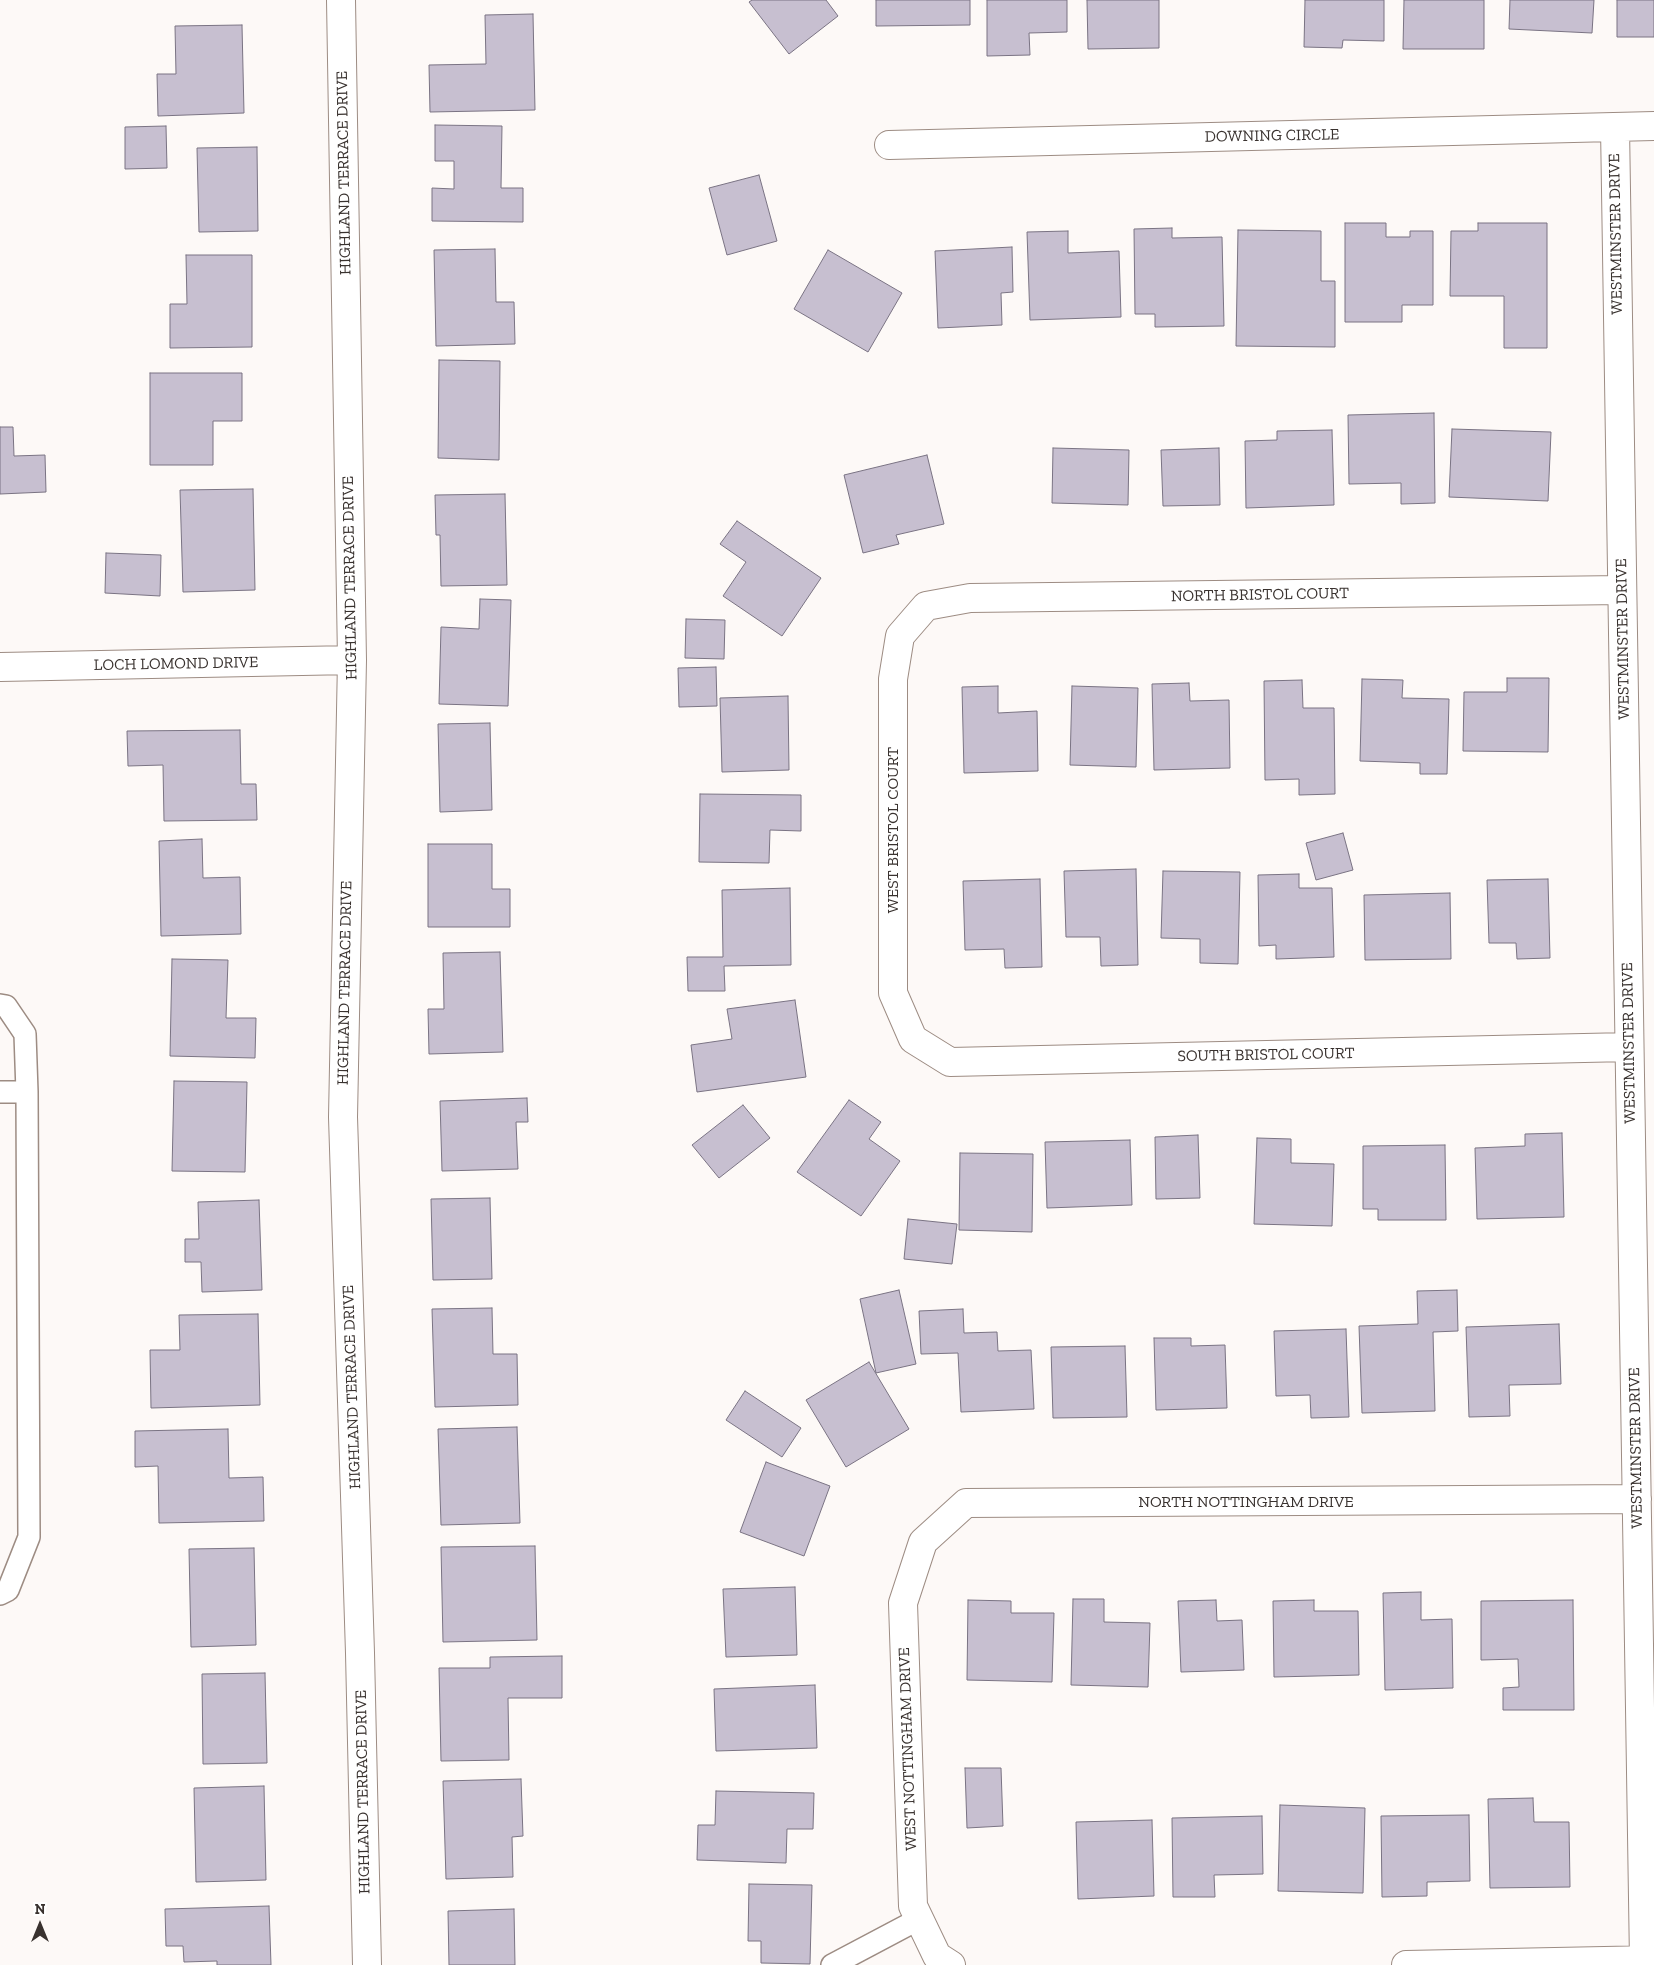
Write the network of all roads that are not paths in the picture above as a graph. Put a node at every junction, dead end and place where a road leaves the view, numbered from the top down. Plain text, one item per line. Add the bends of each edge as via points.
1 (341, 0) edge
2 (1654, 126) edge
3 (1614, 127) junction
4 (889, 145) dead end
5 (1622, 590) junction
6 (909, 626) joint
7 (352, 660) junction
8 (0, 667) edge
9 (0, 1005) edge
10 (911, 1035) joint
11 (1629, 1047) junction
12 (0, 1092) edge
13 (27, 1092) junction
14 (1637, 1499) junction
15 (906, 1593) joint
16 (0, 1594) edge
17 (916, 1913) junction
18 (1649, 1960) edge
19 (367, 1965) edge
20 (832, 1965) edge
21 (951, 1965) edge
22 (1406, 1965) edge

1 - 7 street, HIGHLAND TERRACE DRIVE
2 - 3 street, DOWNING CIRCLE
3 - 4 street, DOWNING CIRCLE
3 - 5 street, WESTMINSTER DRIVE
5 - 6 street, NORTH BRISTOL COURT via 970,598 926,606
5 - 11 street, WESTMINSTER DRIVE
6 - 10 street, WEST BRISTOL COURT via 900,636 893,678 893,993
7 - 8 street, LOCH LOMOND DRIVE
7 - 19 street, HIGHLAND TERRACE DRIVE via 343,1116
9 - 13 lane via 6,1006 25,1034
10 - 11 street, SOUTH BRISTOL COURT via 950,1062
11 - 14 street, WESTMINSTER DRIVE
12 - 13 lane
13 - 16 lane via 30,1538 8,1590
14 - 15 street, NORTH NOTTINGHAM DRIVE via 966,1504 923,1542
14 - 18 street, WESTMINSTER DRIVE
15 - 17 street, WEST NOTTINGHAM DRIVE via 903,1603
17 - 20 lane
17 - 21 street via 936,1956
18 - 22 street

